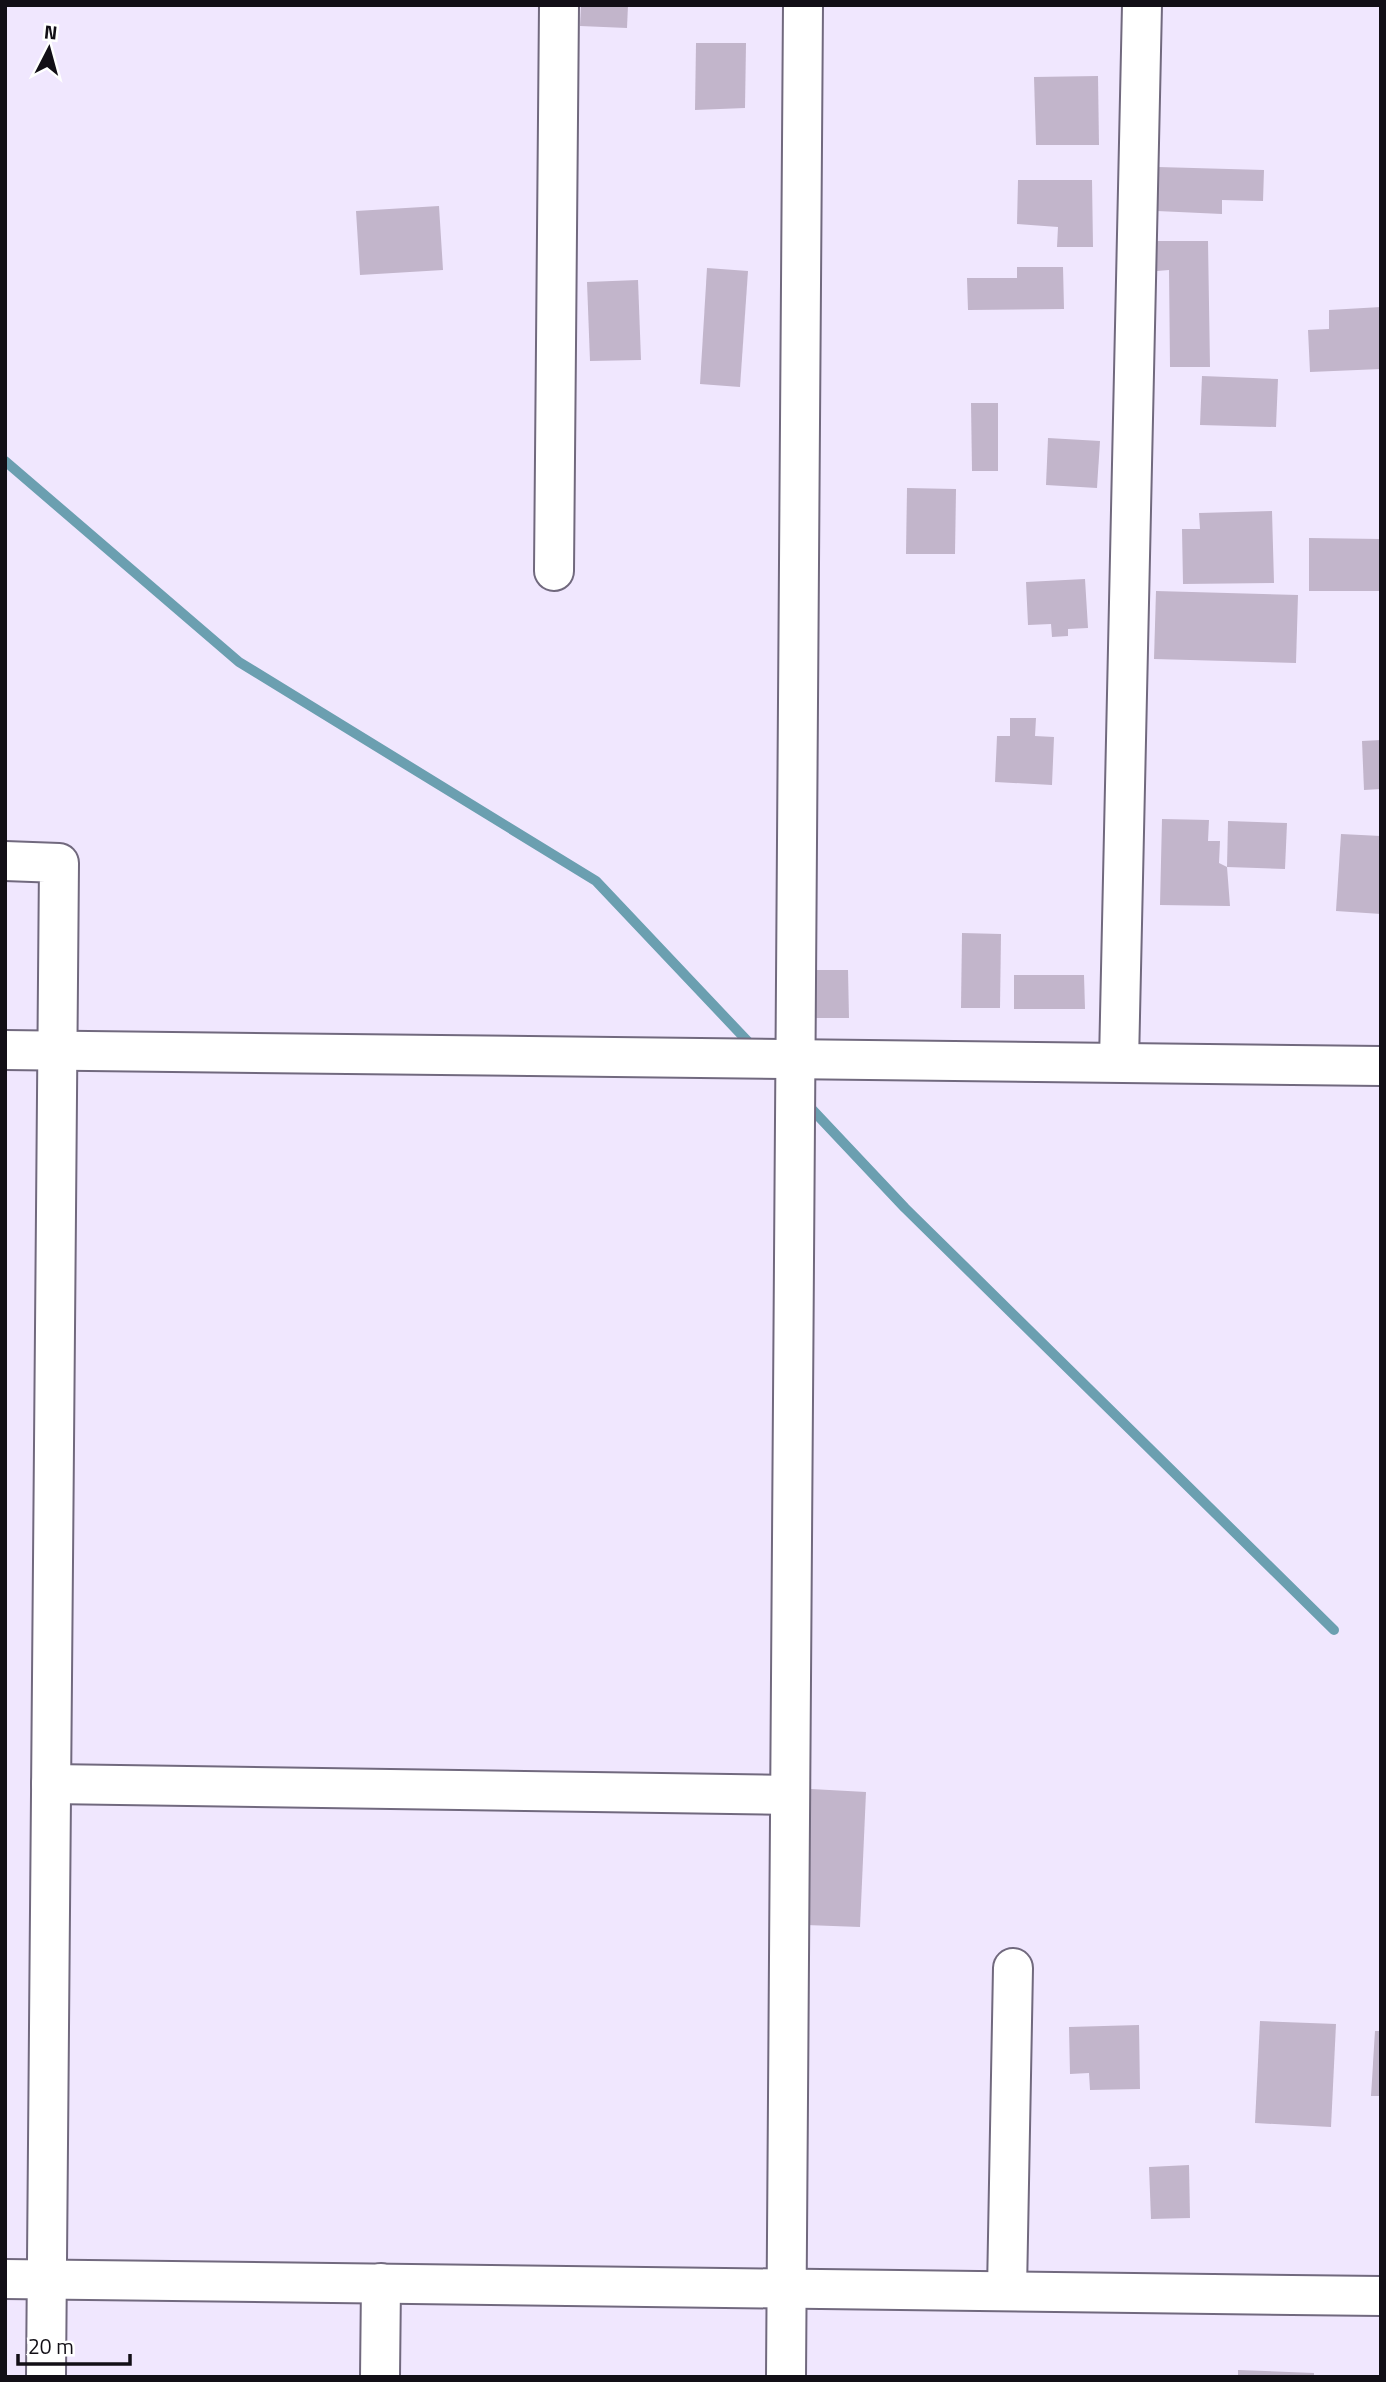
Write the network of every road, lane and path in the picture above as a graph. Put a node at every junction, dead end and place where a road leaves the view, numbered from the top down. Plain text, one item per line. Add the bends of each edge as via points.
1 (559, 5) edge
2 (803, 5) edge
3 (1142, 5) edge
4 (554, 571) dead end
5 (5, 861) edge
6 (5, 1050) edge
7 (58, 1051) junction
8 (796, 1059) junction
9 (1119, 1062) junction
10 (1381, 1066) edge
11 (51, 1784) junction
12 (790, 1795) junction
13 (1013, 1968) dead end
14 (5, 2279) edge
15 (47, 2280) junction
16 (381, 2283) junction
17 (786, 2288) junction
18 (1007, 2291) junction
19 (1381, 2296) edge
20 (46, 2377) edge
21 (380, 2377) edge
22 (786, 2377) edge

1 - 4 street
2 - 8 street
3 - 9 street
5 - 7 street via 59,863
6 - 7 street
7 - 8 street
7 - 11 street
8 - 9 street
8 - 12 street
9 - 10 street
11 - 12 street
11 - 15 street
12 - 17 street
13 - 18 street
14 - 15 street
15 - 16 street
15 - 20 street
16 - 17 street
16 - 21 street
17 - 18 street
17 - 22 street
18 - 19 street

